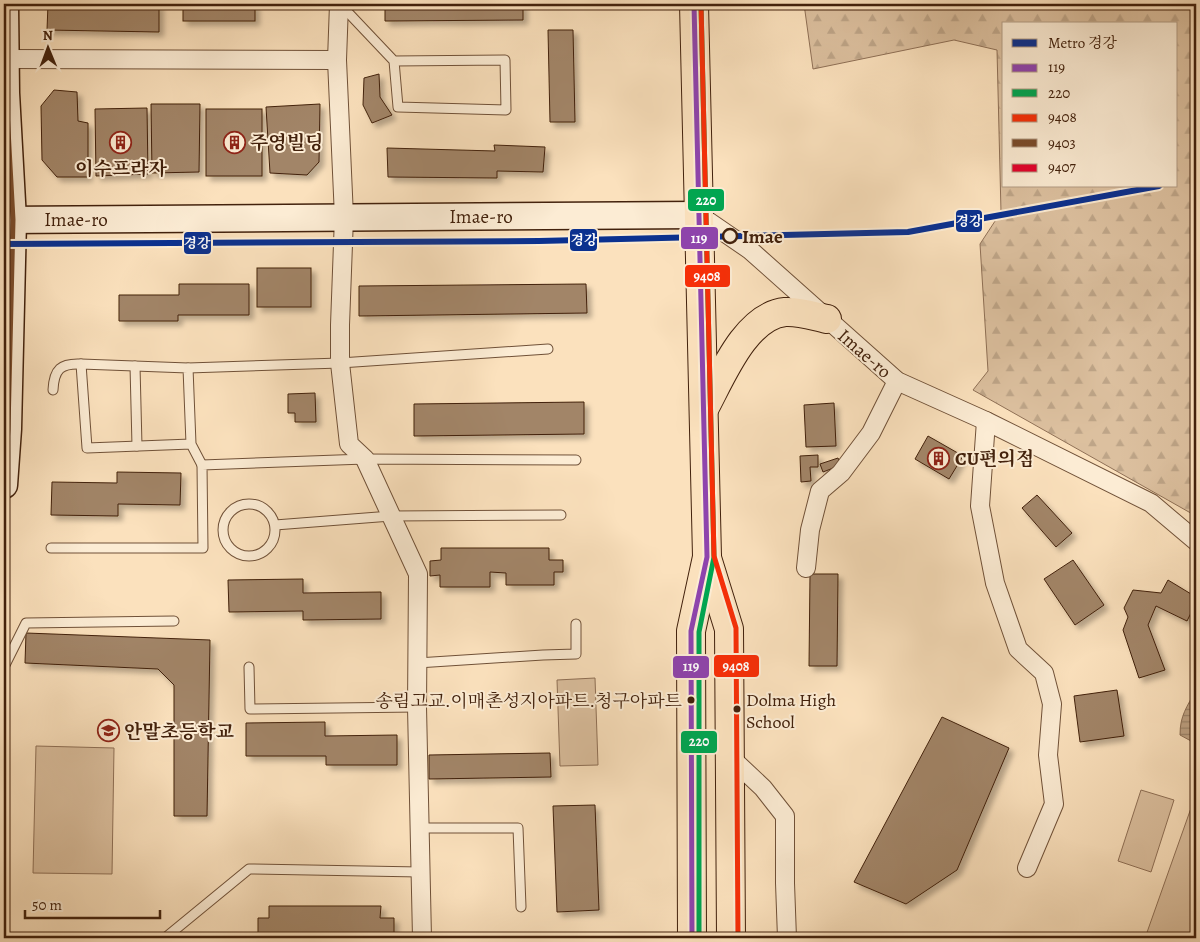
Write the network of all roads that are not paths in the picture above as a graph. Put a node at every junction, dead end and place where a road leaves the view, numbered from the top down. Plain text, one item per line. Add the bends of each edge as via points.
1 (5, 4) edge
2 (339, 4) edge
3 (694, 4) edge
4 (6, 59) junction
5 (337, 60) junction
6 (394, 61) junction
7 (699, 215) junction
8 (344, 217) junction
9 (9, 220) edge
10 (827, 319) junction
11 (548, 349) dead end
12 (340, 363) junction
13 (81, 364) junction
14 (135, 366) junction
15 (188, 368) junction
16 (897, 381) junction
17 (53, 390) dead end
18 (703, 410) junction
19 (986, 421) junction
20 (191, 444) junction
21 (137, 446) junction
22 (365, 459) junction
23 (576, 460) dead end
24 (202, 465) junction
25 (4, 484) edge
26 (561, 515) dead end
27 (391, 516) junction
28 (275, 525) junction
29 (1196, 541) edge
30 (50, 548) dead end
31 (707, 557) junction
32 (806, 568) dead end
33 (174, 621) dead end
34 (576, 624) dead end
35 (417, 663) junction
36 (4, 667) edge
37 (249, 667) dead end
38 (417, 707) junction
39 (729, 756) junction
40 (420, 828) junction
41 (1027, 868) dead end
42 (420, 872) junction
43 (522, 907) dead end
44 (165, 938) edge
45 (422, 938) edge
46 (692, 938) edge
47 (731, 938) edge
48 (787, 938) edge

1 - 4 street
2 - 5 street
2 - 6 lane
3 - 7 main road
4 - 5 street
4 - 9 street
5 - 8 street
6 - 6 lane via 505,60 506,110 398,107
7 - 8 street, Imae-ro
7 - 10 street, Imae-ro via 750,250
7 - 18 main road
8 - 9 street, Imae-ro
8 - 12 street
9 - 25 street via 8,429
10 - 16 street, Imae-ro
10 - 18 main road via 782,312 750,331
11 - 12 lane
12 - 15 lane
12 - 22 street via 349,444
13 - 14 lane
13 - 17 lane via 68,364 58,369
13 - 21 lane via 87,448
14 - 15 lane
14 - 21 lane
15 - 20 lane
16 - 19 street, Imae-ro
16 - 32 street, Imae-ro via 871,433 840,473 820,491 810,530
18 - 31 main road
19 - 29 street, Imae-ro via 1151,503
19 - 41 street via 980,506 995,583 1018,649 1044,674 1052,704 1048,755 1054,804
20 - 21 lane
20 - 24 lane
22 - 23 lane
22 - 24 lane
22 - 27 street
24 - 30 lane via 203,548
26 - 27 lane
27 - 28 lane
27 - 35 street via 418,574
28 - 28 lane via 268,511 260,505 245,503 236,506 226,516 223,537 237,553 255,555 269,547
31 - 39 main road via 729,630
31 - 46 main road via 691,631
33 - 36 lane via 26,623
34 - 35 lane via 576,654
35 - 38 street
37 - 38 lane via 250,709
38 - 40 street
39 - 47 main road
39 - 48 street via 785,816
40 - 42 street
40 - 43 lane via 518,828
42 - 44 lane via 250,869
42 - 45 street

